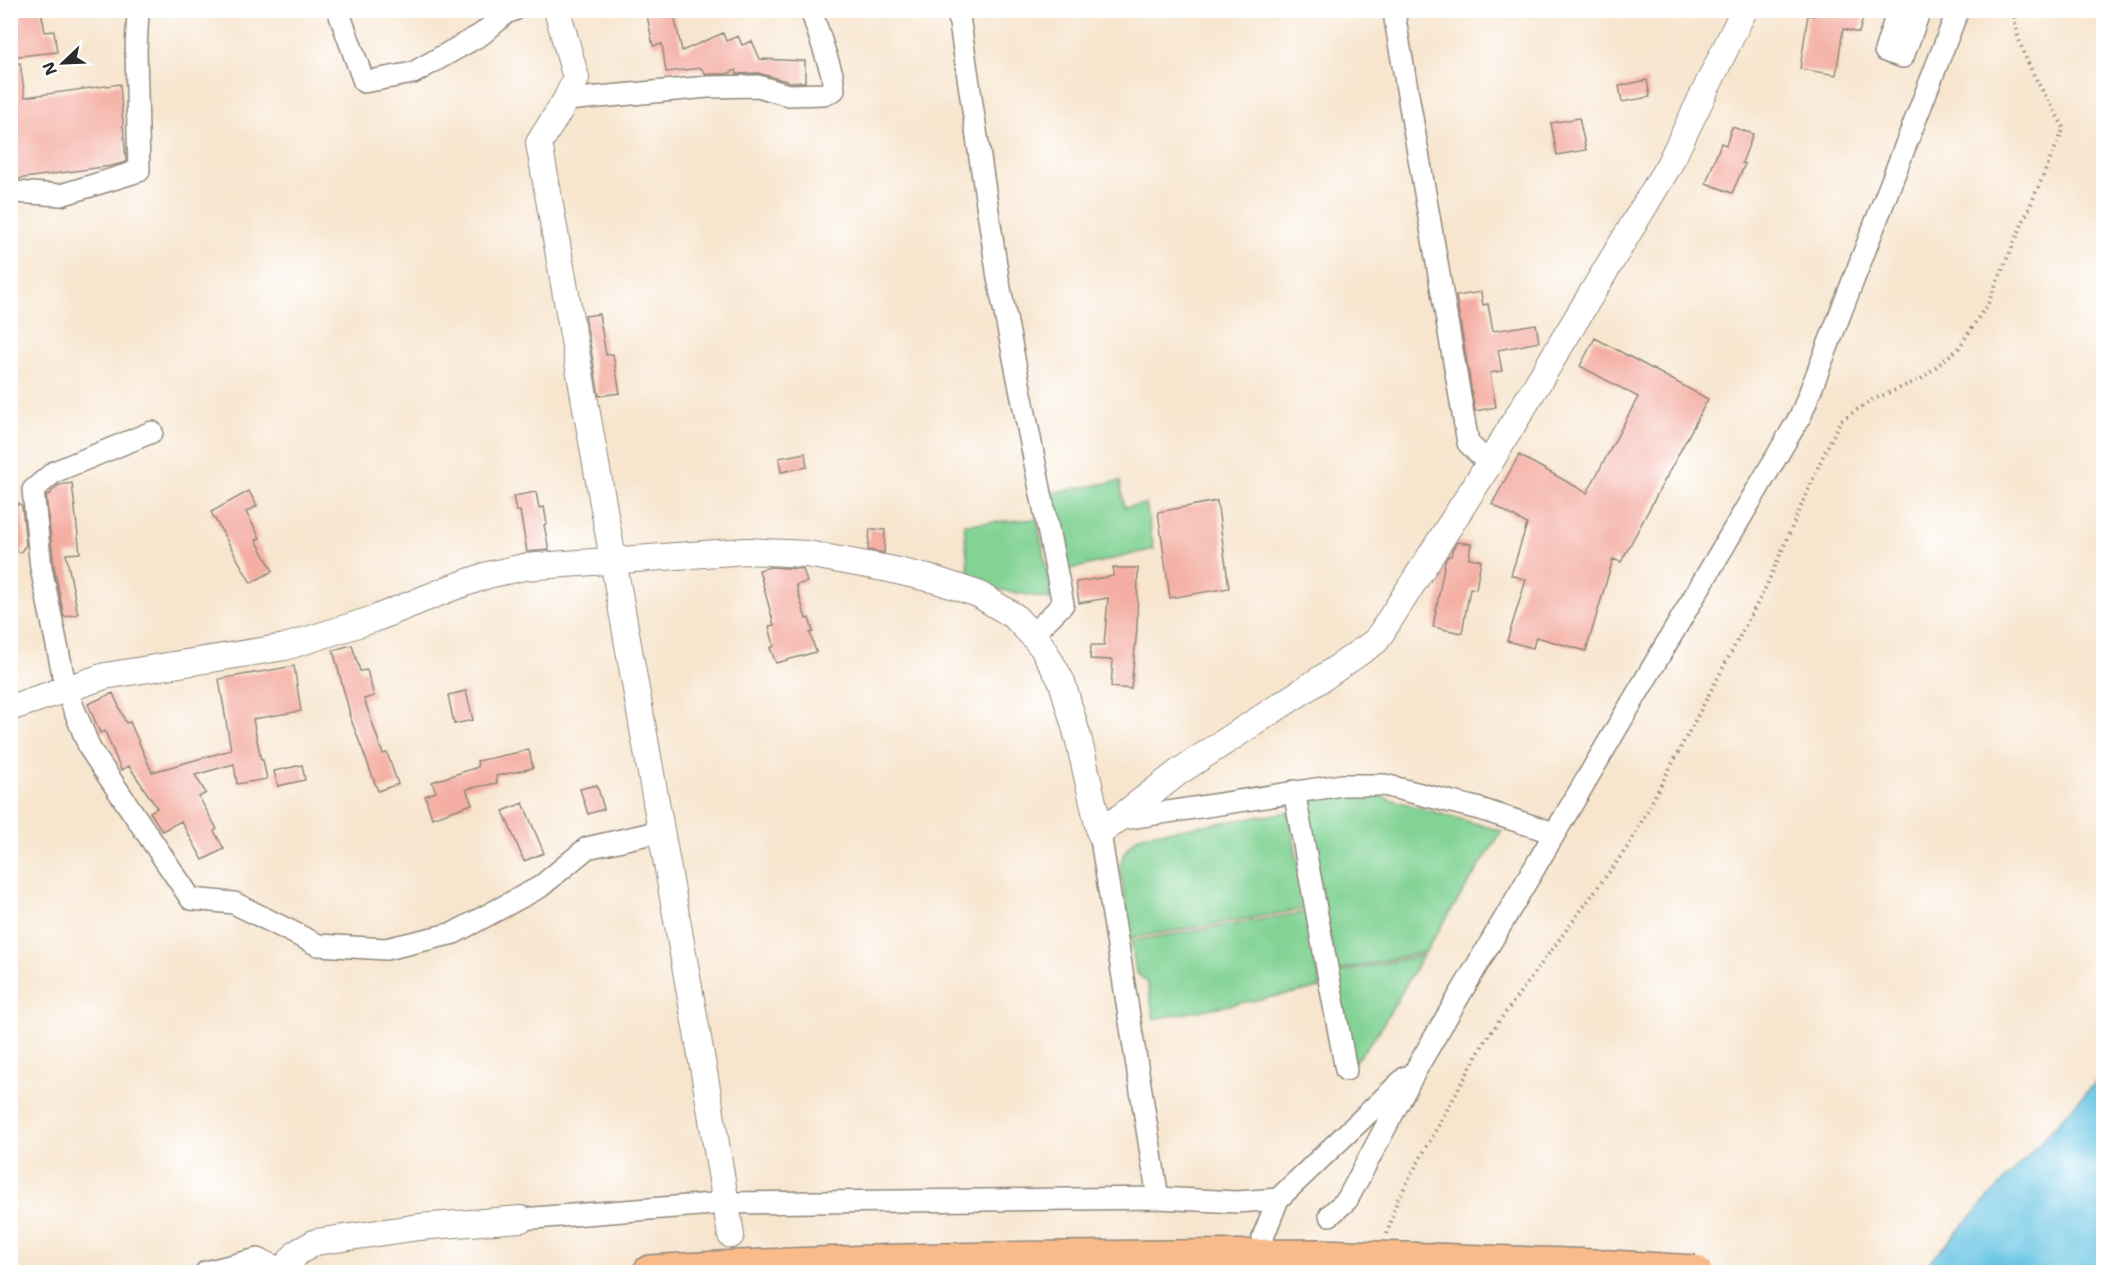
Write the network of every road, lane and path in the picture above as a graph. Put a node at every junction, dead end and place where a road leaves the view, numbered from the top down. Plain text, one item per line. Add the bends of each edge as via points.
1 (138, 10) edge
2 (338, 10) edge
3 (514, 10) edge
4 (557, 10) edge
5 (811, 10) edge
6 (958, 10) edge
7 (1397, 10) edge
8 (1744, 10) edge
9 (1898, 10) edge
10 (1920, 10) edge
11 (1958, 10) edge
12 (2014, 10) edge
13 (566, 100) junction
14 (10, 194) edge
15 (152, 432) dead end
16 (1489, 464) junction
17 (613, 560) junction
18 (1032, 635) junction
19 (66, 689) junction
20 (10, 708) edge
21 (1294, 792) junction
22 (1108, 826) junction
23 (661, 831) junction
24 (1554, 833) junction
25 (1419, 1064) junction
26 (1346, 1070) dead end
27 (1158, 1198) junction
28 (1278, 1199) junction
29 (726, 1203) junction
30 (1330, 1215) dead end
31 (520, 1219) joint
32 (731, 1235) dead end
33 (1263, 1237) dead end
34 (1385, 1238) dead end
35 (282, 1271) edge
36 (206, 1272) edge
37 (650, 1272) edge
38 (1695, 1272) edge

1 - 14 street via 139,171 61,195
2 - 3 street via 364,82 413,73 482,34
4 - 13 street via 576,78
5 - 13 street via 832,74 834,90 824,94 788,95 758,86 708,87
6 - 18 street via 998,278 1063,604
7 - 16 street via 1395,19 1468,443
8 - 16 street via 1669,165
9 - 10 street via 1885,51 1903,57
11 - 24 street via 1802,415
12 - 34 path via 2026,62 2064,128 1988,303 1959,348 1922,379 1874,399 1841,420 1767,585 1629,844 1486,1039 1397,1201
13 - 17 street via 539,143
15 - 19 street via 54,472 33,490 41,568
16 - 22 street via 1376,641 1180,771
17 - 18 street via 746,551 807,554 865,564 978,594 1014,616
17 - 19 street via 524,567 489,575 285,647 105,676
17 - 23 street
18 - 22 street via 1062,682
19 - 20 street
19 - 23 street via 90,749 191,899 234,903 318,945 386,949 454,933 540,887 587,848
21 - 22 street
21 - 24 street via 1342,785 1384,785
21 - 26 street
22 - 27 street
23 - 29 street
24 - 25 street
25 - 28 street
25 - 30 street via 1347,1200
27 - 28 street via 1237,1202
27 - 29 street
28 - 33 street
29 - 31 street
29 - 32 street
31 - 35 street via 419,1227 316,1242 298,1252
35 - 36 street via 258,1259
37 - 38 highway, bridge via 928,1260 1321,1256

